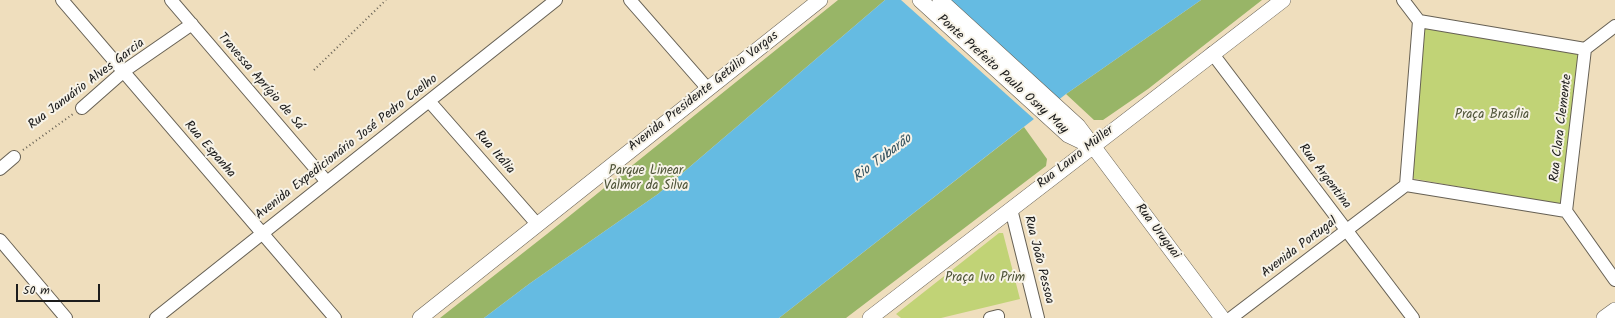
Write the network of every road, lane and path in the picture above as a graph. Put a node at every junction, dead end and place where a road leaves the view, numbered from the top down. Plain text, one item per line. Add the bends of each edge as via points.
1 (62, 0) edge
2 (171, 0) edge
3 (386, 0) edge
4 (556, 0) edge
5 (630, 0) edge
6 (820, 0) edge
7 (920, 0) edge
8 (940, 0) edge
9 (1283, 0) edge
10 (1403, 0) edge
11 (1419, 21) junction
12 (192, 24) junction
13 (1615, 26) edge
14 (1585, 49) junction
15 (1212, 53) junction
16 (314, 70) dead end
17 (124, 71) junction
18 (708, 89) junction
19 (429, 101) junction
20 (82, 108) joint
21 (1073, 131) junction
22 (1092, 146) junction
23 (14, 157) joint
24 (0, 170) edge
25 (327, 182) junction
26 (1406, 185) junction
27 (1011, 209) junction
28 (1566, 211) junction
29 (537, 224) junction
30 (1346, 230) junction
31 (262, 233) junction
32 (0, 240) edge
33 (1615, 280) edge
34 (1615, 310) edge
35 (66, 318) edge
36 (156, 318) edge
37 (335, 318) edge
38 (420, 318) edge
39 (870, 318) edge
40 (990, 318) edge
41 (998, 318) edge
42 (1038, 318) edge
43 (1222, 318) edge
44 (1231, 318) edge
45 (1413, 318) edge
46 (1604, 318) edge

1 - 17 street, Rua Espanha
2 - 12 street, Travessa Aprígio de Sá
3 - 16 path
4 - 19 street, Avenida Expedicionário José Pedro Coelho
5 - 18 street
6 - 18 main road, Avenida Presidente Getúlio Vargas
7 - 21 main road, Ponte Prefeito Paulo Osny May
8 - 21 main road, Ponte Prefeito Paulo Osny May
9 - 15 main road, Rua Lauro Müller
10 - 11 street
11 - 14 street
11 - 26 street
12 - 17 street, Rua Januário Alves Garcia
12 - 25 street, Travessa Aprígio de Sá
13 - 14 street
14 - 28 street, Rua Clara Clemente
15 - 22 main road, Rua Lauro Müller
15 - 30 street, Rua Argentina
17 - 20 street, Rua Januário Alves Garcia
17 - 31 street, Rua Espanha
18 - 29 main road, Avenida Presidente Getúlio Vargas
19 - 25 street, Avenida Expedicionário José Pedro Coelho
19 - 29 street, Rua Itália
20 - 23 path, Rua Januário Alves Garcia
21 - 22 main road, Ponte Prefeito Paulo Osny May
22 - 27 main road, Rua Lauro Müller
22 - 43 main road, Rua Uruguai
23 - 24 street
25 - 31 street, Avenida Expedicionário José Pedro Coelho
26 - 28 street
26 - 30 street, Avenida Portugal
27 - 39 main road, Rua Lauro Müller
27 - 42 street, Rua João Pessoa
28 - 33 street
29 - 38 main road, Avenida Presidente Getúlio Vargas
30 - 44 street, Avenida Portugal
30 - 45 street, Rua Argentina
31 - 36 street, Avenida Expedicionário José Pedro Coelho
31 - 37 street, Rua Espanha
32 - 35 street
34 - 46 main road
40 - 41 street

